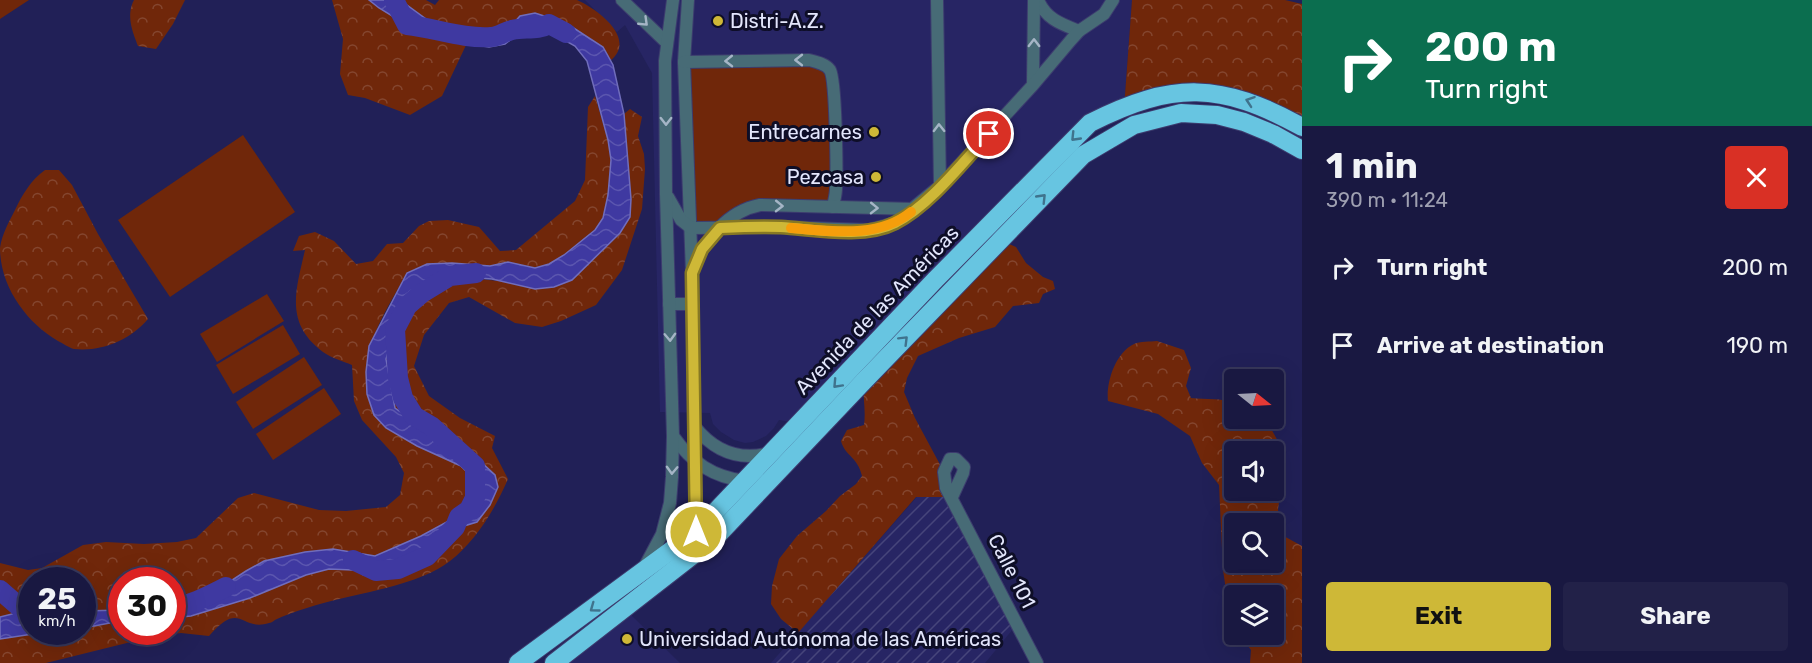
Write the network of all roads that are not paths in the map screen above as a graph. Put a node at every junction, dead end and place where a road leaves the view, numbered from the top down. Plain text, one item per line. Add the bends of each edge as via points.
1 (622, 0) edge
2 (673, 0) edge
3 (688, 0) edge
4 (937, 0) edge
5 (1036, 0) edge
6 (1113, 0) edge
7 (1079, 31) junction
8 (667, 43) junction
9 (684, 62) junction
10 (666, 85) junction
11 (1033, 85) junction
12 (1302, 127) edge
13 (1302, 150) edge
14 (940, 186) junction
15 (666, 194) junction
16 (833, 207) junction
17 (915, 209) junction
18 (729, 218) junction
19 (691, 228) junction
20 (720, 228) junction
21 (692, 273) junction
22 (669, 304) junction
23 (693, 304) junction
24 (695, 380) junction
25 (671, 381) junction
26 (695, 427) junction
27 (673, 436) junction
28 (771, 453) junction
29 (695, 462) junction
30 (778, 471) junction
31 (746, 481) junction
32 (952, 497) dead end
33 (696, 532) junction
34 (695, 556) junction
35 (641, 574) junction
36 (518, 663) edge
37 (554, 663) edge
38 (1037, 663) edge

1 -> 8 street
2 - 8 street
3 - 9 street
14 -> 4 street
5 - 7 street via 1052,19
11 -> 5 street
6 - 7 street via 1104,14
7 - 11 street
8 - 10 street
9 - 10 street
16 -> 9 street via 834,112 829,68 810,60
9 - 19 street
10 -> 15 street
11 - 14 street
12 -> 28 highway, Avenida de las Américas via 1242,99 1186,92 1158,96 1090,123
30 -> 13 highway, Avenida de las Américas via 1083,155 1109,138 1134,125 1181,113 1205,114 1250,124
14 - 17 street
15 - 19 street via 681,220
15 - 22 street
16 -> 17 street
18 -> 16 street via 747,207 760,205
17 - 20 street via 895,223 869,230
18 - 19 street
18 - 20 street
19 - 20 street
19 - 21 street
20 - 21 street via 702,249
21 - 23 street
22 - 23 street
22 -> 25 street
23 - 24 street
24 - 25 street
24 - 26 street
25 - 27 street
26 - 28 street via 704,439 729,453
26 - 29 street
27 - 29 street
27 -> 35 street via 668,513
28 - 31 highway, Avenida de las Américas
29 - 31 street via 727,479
29 - 33 street
30 - 31 highway
30 - 34 highway, Avenida de las Américas
31 - 33 highway, Avenida de las Américas
32 - 38 street, Calle 101
33 - 34 highway
33 - 35 highway, Avenida de las Américas
34 - 37 highway, Avenida de las Américas
35 -> 36 highway, Avenida de las Américas

